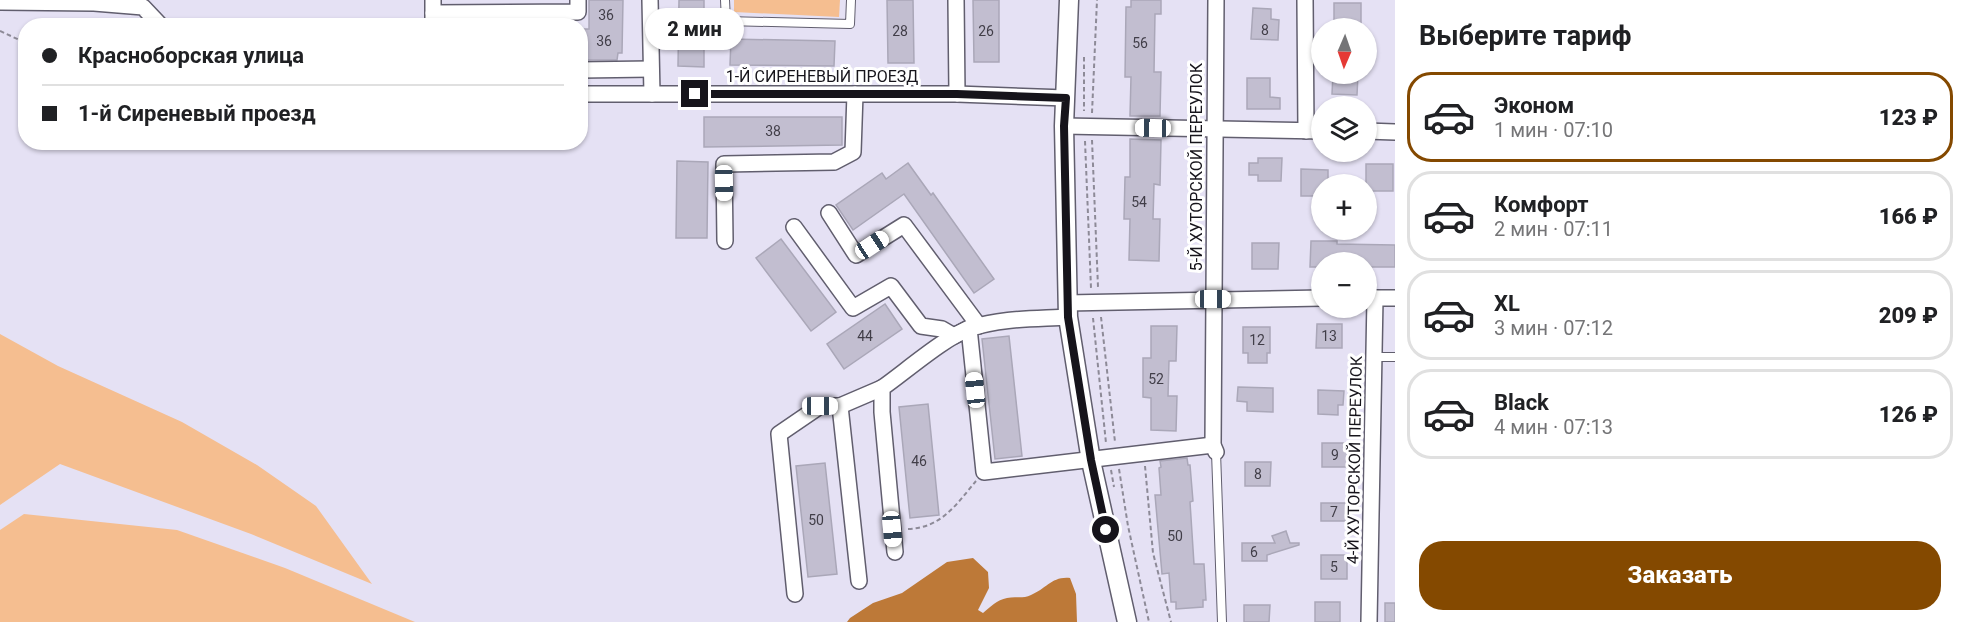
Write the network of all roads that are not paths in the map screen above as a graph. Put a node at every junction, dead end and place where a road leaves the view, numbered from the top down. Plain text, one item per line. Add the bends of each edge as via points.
1 (578, 0) edge
2 (650, 0) edge
3 (725, 0) edge
4 (850, 0) edge
5 (956, 0) edge
6 (1068, 0) edge
7 (1216, 0) edge
8 (1305, 0) edge
9 (0, 2) edge
10 (143, 3) edge
11 (502, 6) edge
12 (433, 13) edge
13 (155, 18) edge
14 (651, 69) junction
15 (588, 70) edge
16 (588, 94) edge
17 (652, 94) junction
18 (855, 94) junction
19 (957, 94) junction
20 (1066, 98) junction
21 (1064, 126) junction
22 (1214, 130) junction
23 (1306, 130) junction
24 (1311, 130) edge
25 (1377, 131) edge
26 (1395, 132) edge
27 (828, 213) dead end
28 (794, 227) dead end
29 (725, 242) dead end
30 (1311, 298) edge
31 (1377, 298) edge
32 (1395, 298) edge
33 (1213, 299) junction
34 (1067, 310) junction
35 (1372, 318) edge
36 (974, 327) junction
37 (954, 336) junction
38 (1374, 357) junction
39 (1395, 357) edge
40 (882, 388) junction
41 (840, 406) junction
42 (1214, 449) junction
43 (1091, 460) junction
44 (895, 552) dead end
45 (859, 580) dead end
46 (795, 594) dead end
47 (1127, 622) edge
48 (1222, 622) edge
49 (1369, 622) edge

1 - 11 street via 578,12
2 - 14 street
3 - 4 lane via 726,21 850,24
5 - 19 street
6 - 20 street
7 - 22 street, 5-Й ХУТОРСКОЙ ПЕРЕУЛОК
8 - 23 street
9 - 10 street
10 - 13 street
11 - 12 street
14 - 15 street
14 - 17 street
16 - 17 street, 1-Й СИРЕНЕВЫЙ ПРОЕЗД
17 - 18 street, 1-Й СИРЕНЕВЫЙ ПРОЕЗД
18 - 19 street, 1-Й СИРЕНЕВЫЙ ПРОЕЗД
18 - 29 street via 853,152 834,162 724,164
19 - 20 street, 1-Й СИРЕНЕВЫЙ ПРОЕЗД
20 - 21 street
21 - 22 street
21 - 34 street
22 - 23 street
22 - 33 street, 5-Й ХУТОРСКОЙ ПЕРЕУЛОК
23 - 24 street
25 - 26 street
27 - 36 street via 856,255 904,225
28 - 37 street via 853,308 891,286 921,326 942,328
30 - 33 street
31 - 32 street
33 - 34 street
33 - 42 street, 5-Й ХУТОРСКОЙ ПЕРЕУЛОК
34 - 36 street
34 - 43 street
35 - 38 street, 4-Й ХУТОРСКОЙ ПЕРЕУЛОК
36 - 37 street
36 - 43 street via 984,472
37 - 40 street
38 - 39 lane
38 - 49 street, 4-Й ХУТОРСКОЙ ПЕРЕУЛОК
40 - 41 street
40 - 44 street
41 - 45 street
41 - 46 street via 820,406 779,434
42 - 43 street
42 - 48 lane, 5-Й ХУТОРСКОЙ ПЕРЕУЛОК
43 - 47 street

